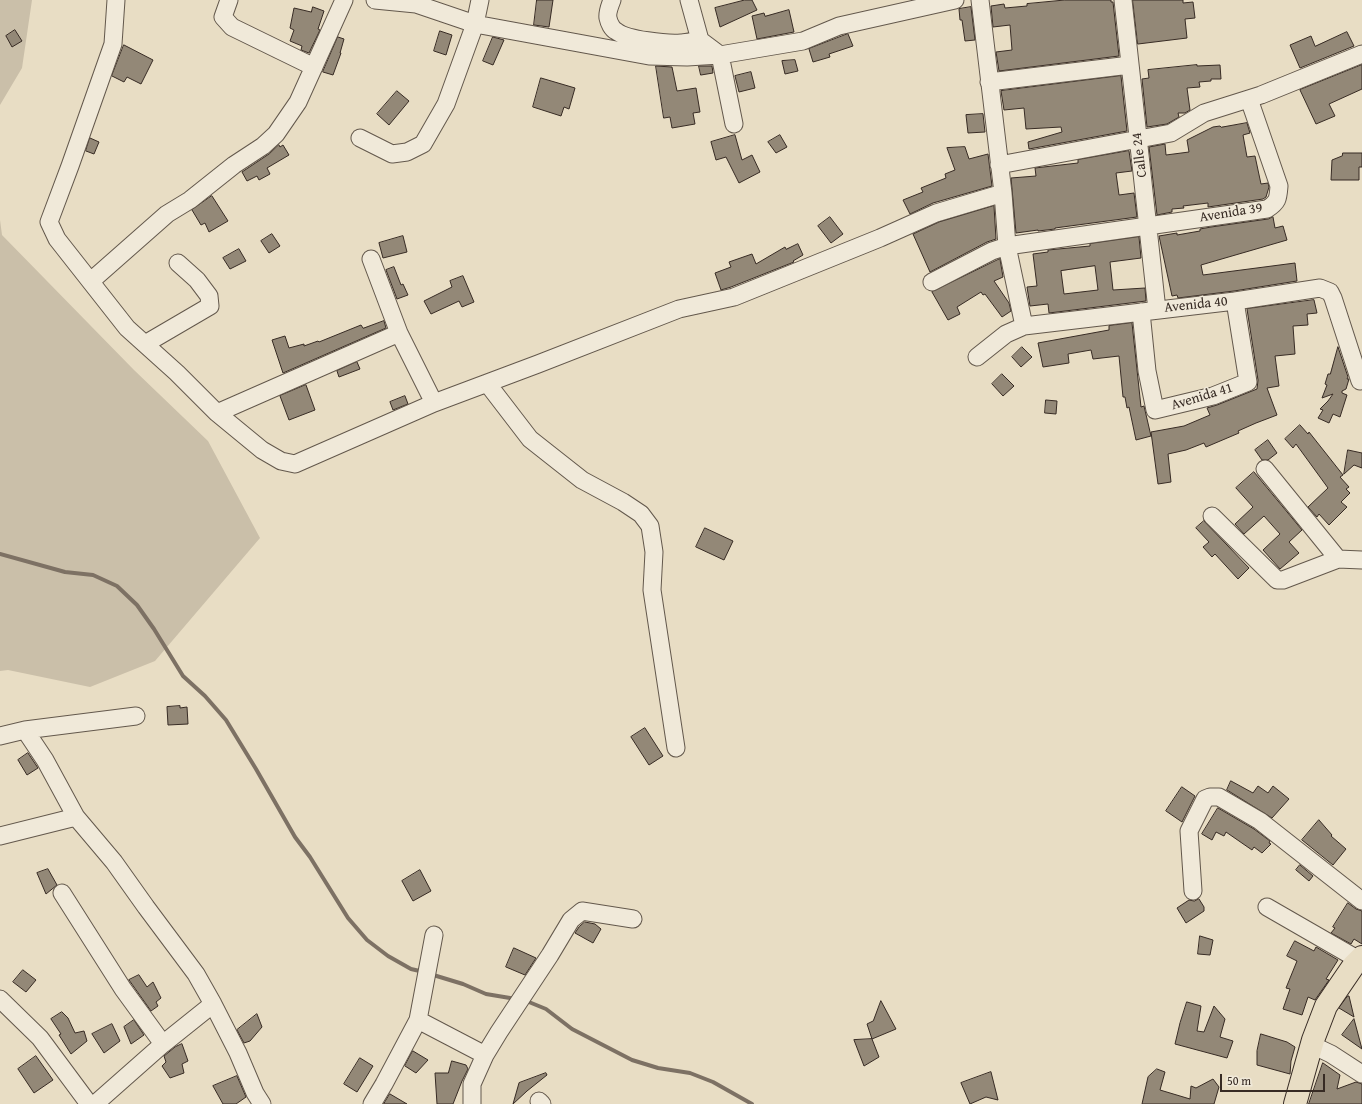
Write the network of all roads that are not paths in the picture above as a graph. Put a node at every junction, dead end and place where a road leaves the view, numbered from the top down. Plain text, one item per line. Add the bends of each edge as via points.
1 (116, 0) edge
2 (229, 0) edge
3 (344, 0) edge
4 (375, 0) edge
5 (480, 0) edge
6 (612, 0) edge
7 (690, 0) edge
8 (955, 0) edge
9 (980, 0) edge
10 (1122, 0) edge
11 (475, 24) junction
12 (700, 40) junction
13 (1362, 54) edge
14 (720, 55) junction
15 (1130, 65) junction
16 (314, 67) junction
17 (989, 82) junction
18 (1249, 99) junction
19 (734, 124) dead end
20 (360, 138) dead end
21 (1138, 139) junction
22 (999, 165) junction
23 (1003, 193) junction
24 (1148, 225) junction
25 (1008, 246) junction
26 (371, 258) dead end
27 (178, 263) dead end
28 (91, 281) junction
29 (932, 282) dead end
30 (1235, 301) junction
31 (1149, 311) junction
32 (1024, 326) junction
33 (399, 333) junction
34 (145, 344) junction
35 (977, 357) dead end
36 (1360, 381) dead end
37 (487, 383) junction
38 (434, 403) junction
39 (1155, 410) joint
40 (217, 413) junction
41 (1265, 469) dead end
42 (1212, 516) dead end
43 (1338, 559) junction
44 (1362, 560) edge
45 (136, 716) dead end
46 (25, 730) junction
47 (0, 736) edge
48 (676, 748) dead end
49 (76, 817) junction
50 (0, 836) edge
51 (1193, 891) dead end
52 (62, 893) dead end
53 (1362, 901) edge
54 (1267, 907) dead end
55 (633, 919) dead end
56 (434, 935) dead end
57 (1361, 958) edge
58 (0, 999) edge
59 (213, 1004) junction
60 (418, 1020) junction
61 (163, 1044) junction
62 (1312, 1045) junction
63 (485, 1055) junction
64 (1362, 1074) edge
65 (89, 1104) edge
66 (95, 1104) edge
67 (262, 1104) edge
68 (372, 1104) edge
69 (472, 1104) edge
70 (1295, 1104) edge

1 - 28 street via 113,44 49,222 57,239
2 - 16 street via 223,17 232,27
3 - 16 street
4 - 11 street via 416,4
5 - 11 street
6 - 12 street via 609,22 623,35 671,43
7 - 12 street
8 - 14 street via 839,26 802,41
9 - 17 street
10 - 15 street, Calle 24
11 - 14 street via 649,56
11 - 20 street via 446,104 423,144 407,152 392,154
12 - 14 street
13 - 18 street
14 - 19 street
15 - 17 street
15 - 21 street, Calle 24
16 - 28 street via 298,102 276,134 190,200 167,214
17 - 22 street
18 - 21 street via 1204,113 1171,133
18 - 24 street, Avenida 39 via 1279,186 1275,204 1267,209
21 - 22 street
21 - 24 street, Calle 24
22 - 23 street
23 - 25 street
23 - 37 street via 936,212 880,238 734,297 679,309
24 - 25 street, Avenida 39
24 - 31 street, Calle 24
25 - 29 street, Avenida 39 via 992,251
25 - 32 street
26 - 33 street
27 - 34 street via 197,280 209,296 210,306
28 - 34 street via 126,328
30 - 31 street, Avenida 40
30 - 36 street, Avenida 40 via 1320,288 1330,292
30 - 39 street, Avenida 41 via 1248,382 1213,396
31 - 32 street, Avenida 40
31 - 39 street, Calle 24 via 1147,371
32 - 35 street, Avenida 40 via 1006,334
33 - 38 street
33 - 40 street
34 - 40 street
37 - 38 street
37 - 48 street via 530,440 582,480 641,514 650,526 654,552 652,590
38 - 40 street via 295,464 281,462 262,450
41 - 43 street
42 - 43 street via 1277,580
43 - 44 street
45 - 46 street
46 - 47 street
46 - 49 street via 45,760
49 - 50 street
49 - 59 street via 114,862 196,974
51 - 53 street via 1189,831 1205,799 1220,797 1260,821
52 - 61 street via 123,989
54 - 57 street
55 - 63 street via 582,911 571,920
56 - 60 street
57 - 62 main road via 1326,1006
58 - 65 street via 40,1038
59 - 61 street
59 - 67 street
60 - 63 street
60 - 68 street
61 - 66 street
62 - 64 street
62 - 70 main road
63 - 69 street via 472,1084

